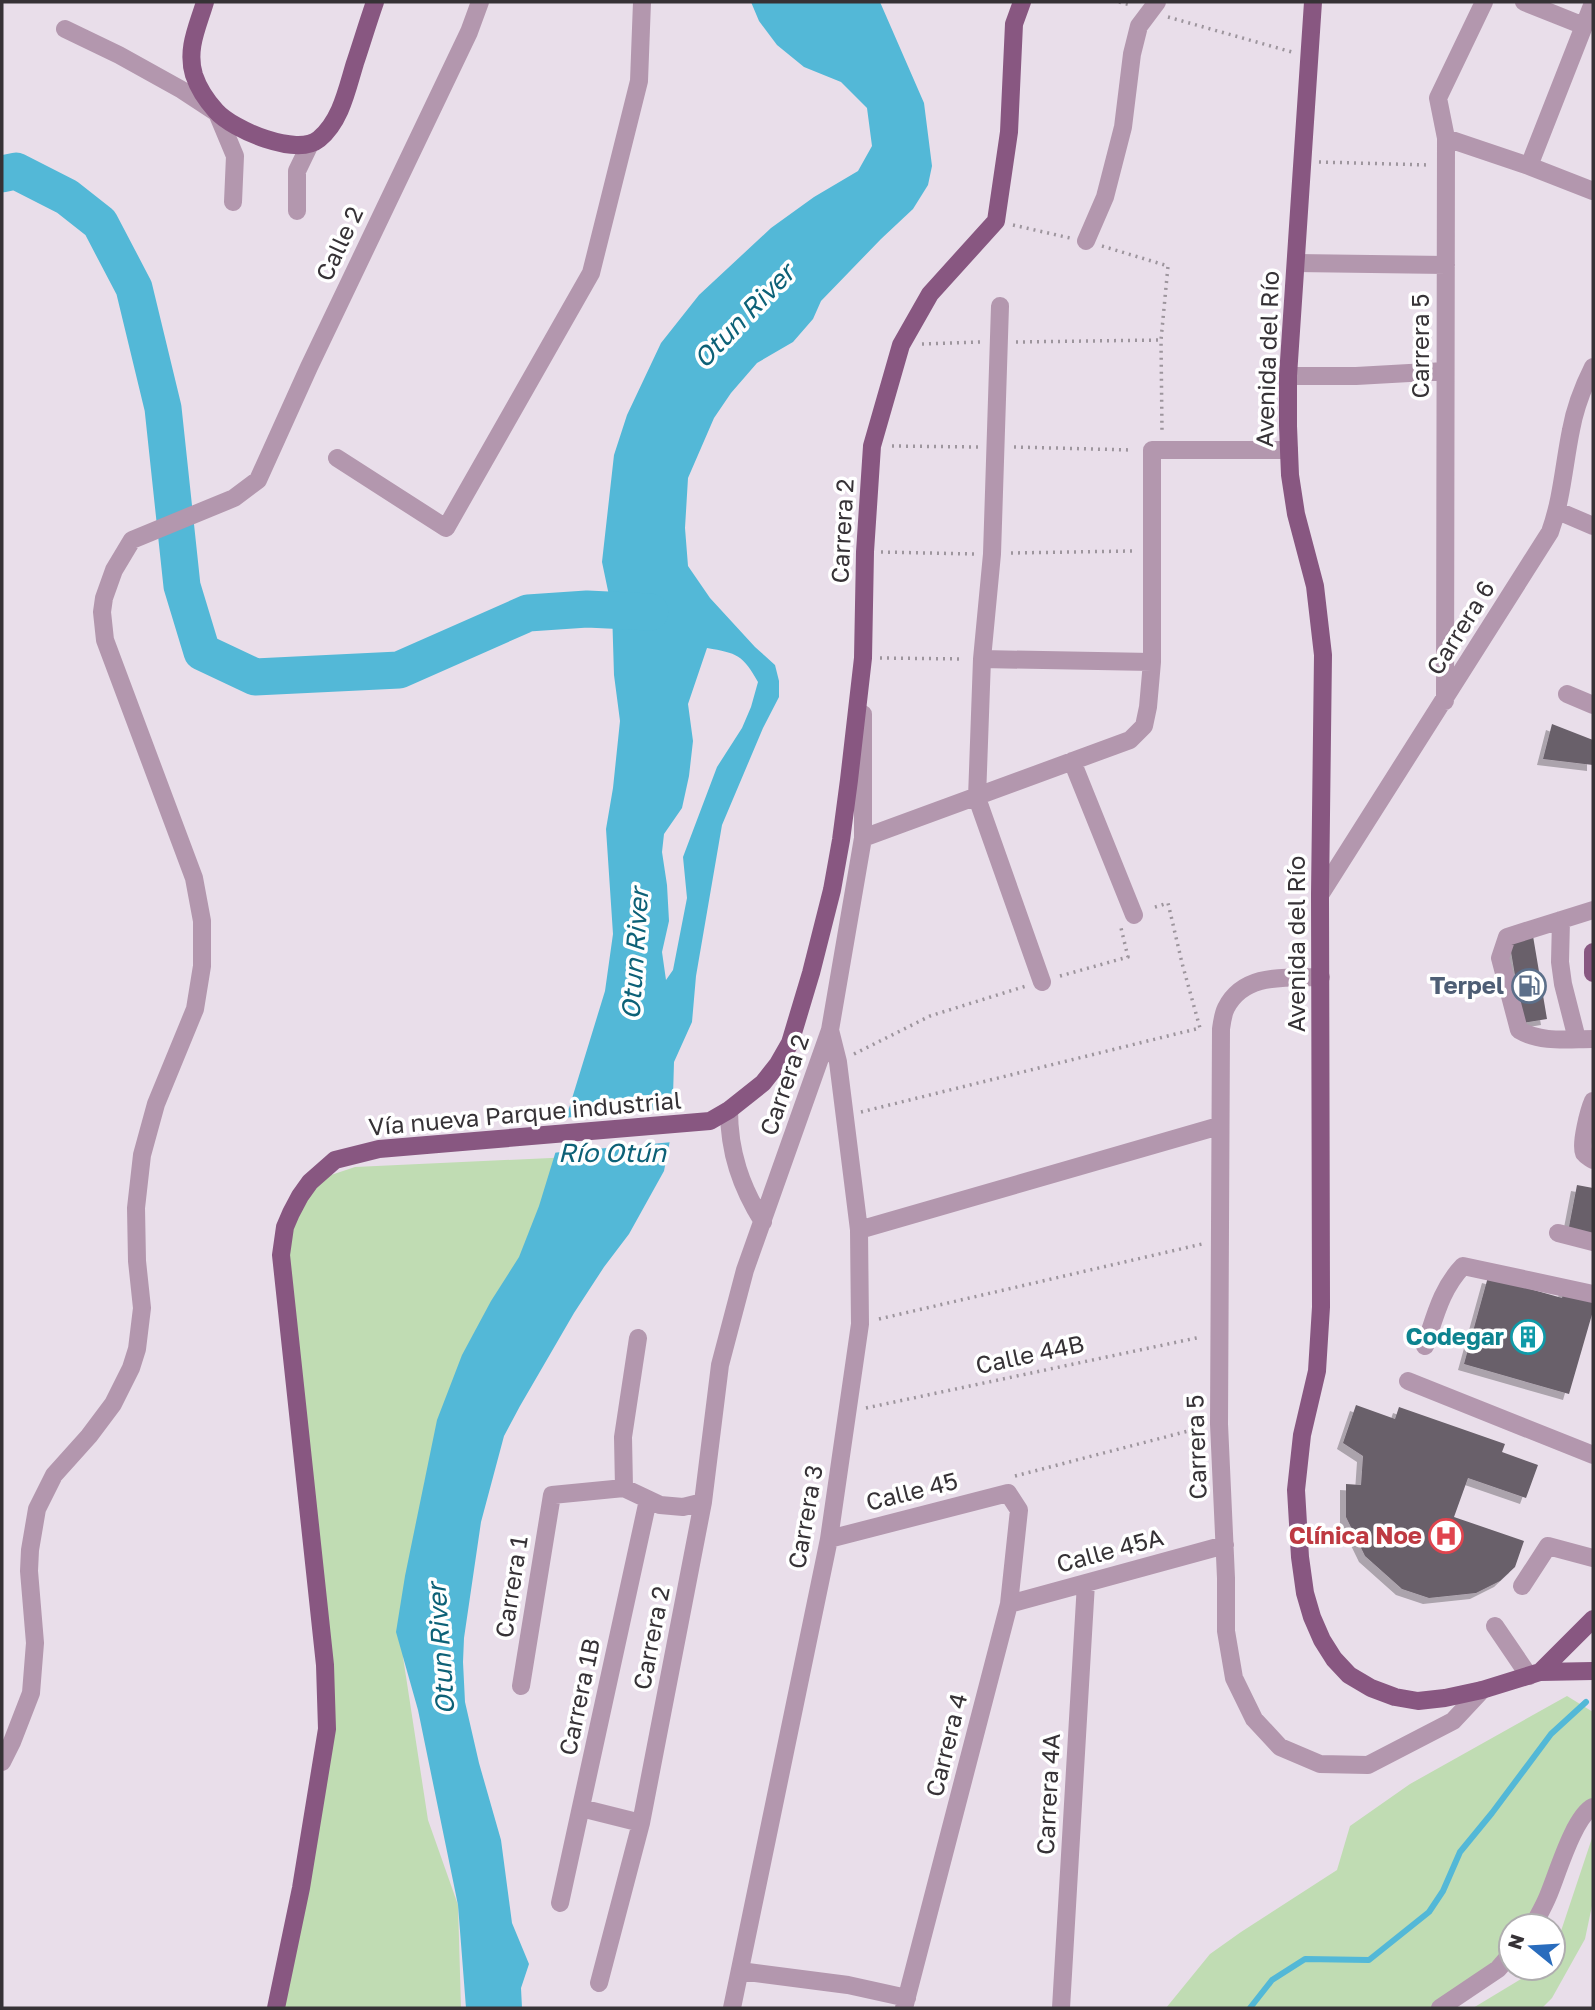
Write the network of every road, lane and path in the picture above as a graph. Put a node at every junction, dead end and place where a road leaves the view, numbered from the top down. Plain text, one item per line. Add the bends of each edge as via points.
1 (205, 2) edge
2 (375, 2) edge
3 (480, 2) edge
4 (642, 2) edge
5 (1022, 2) edge
6 (1313, 2) edge
7 (1484, 2) edge
8 (1524, 2) edge
9 (1593, 3) edge
10 (1153, 7) edge
11 (1584, 26) junction
12 (65, 29) dead end
13 (1309, 57) junction
14 (217, 113) junction
15 (1446, 138) junction
16 (310, 144) junction
17 (1303, 161) junction
18 (1446, 166) junction
19 (1530, 166) junction
20 (1593, 191) edge
21 (233, 202) dead end
22 (297, 211) dead end
23 (1086, 241) dead end
24 (1296, 263) junction
25 (1446, 265) junction
26 (1168, 266) dead end
27 (1000, 306) dead end
28 (1161, 340) junction
29 (998, 342) junction
30 (901, 345) junction
31 (1593, 367) edge
32 (1445, 371) junction
33 (1287, 376) junction
34 (1162, 450) junction
35 (1289, 450) junction
36 (337, 458) dead end
37 (1558, 511) junction
38 (1593, 526) edge
39 (863, 658) junction
40 (982, 659) junction
41 (1152, 662) junction
42 (1567, 694) dead end
43 (1445, 701) junction
44 (1593, 705) edge
45 (1072, 761) junction
46 (977, 798) junction
47 (863, 838) junction
48 (1320, 895) junction
49 (1593, 910) edge
50 (1134, 915) junction
51 (1561, 920) junction
52 (1593, 952) edge
53 (1593, 972) edge
54 (1321, 977) junction
55 (1042, 982) junction
56 (830, 1030) junction
57 (1585, 1039) edge
58 (838, 1062) junction
59 (1593, 1101) edge
60 (729, 1110) junction
61 (845, 1116) junction
62 (1219, 1125) junction
63 (1593, 1160) edge
64 (763, 1222) junction
65 (859, 1230) junction
66 (1558, 1233) dead end
67 (1219, 1240) junction
68 (1593, 1242) edge
69 (1593, 1294) edge
70 (860, 1324) junction
71 (1220, 1332) junction
72 (638, 1338) dead end
73 (1425, 1346) dead end
74 (1408, 1381) dead end
75 (849, 1412) junction
76 (1219, 1424) junction
77 (1593, 1455) edge
78 (624, 1488) junction
79 (1008, 1493) junction
80 (648, 1500) junction
81 (703, 1502) junction
82 (829, 1539) junction
83 (1225, 1545) junction
84 (1593, 1558) edge
85 (1086, 1583) junction
86 (1522, 1586) dead end
87 (1009, 1604) junction
88 (1593, 1619) edge
89 (1495, 1626) dead end
90 (1593, 1671) edge
91 (1535, 1674) junction
92 (520, 1686) dead end
93 (1482, 1690) junction
94 (2, 1762) edge
95 (1593, 1807) edge
96 (581, 1808) junction
97 (641, 1823) junction
98 (560, 1903) dead end
99 (1540, 1912) edge
100 (1497, 1970) edge
101 (740, 1971) junction
102 (599, 1983) dead end
103 (906, 2003) edge
104 (276, 2008) edge
105 (732, 2008) edge
106 (1061, 2008) edge
107 (1440, 2008) edge

1 - 14 main road via 191,57 202,93
2 - 16 main road via 335,118
3 - 94 street, Calle 2 via 258,480 234,498 132,540 104,598 105,640 194,878 202,921 202,966 195,1009 156,1104 142,1155 136,1208 142,1308 137,1349 113,1405 54,1475 37,1509 29,1571 35,1643 31,1693
4 - 36 street via 639,80 591,273 446,528
5 - 30 main road, Carrera 2 via 1014,24 1009,132 996,221 930,294
6 - 13 main road, Avenida del Río
7 - 15 street, Carrera 5 via 1438,98
8 - 11 street
9 - 11 street
10 - 13 path
10 - 23 street via 1139,26 1123,127 1105,197
11 - 19 street
12 - 14 street
13 - 17 main road, Avenida del Río
14 - 16 main road via 257,136 293,145
14 - 21 street via 235,156
15 - 18 street, Carrera 5
15 - 19 street
16 - 22 street via 297,170
17 - 18 path
17 - 24 main road, Avenida del Río
18 - 25 street, Carrera 5
19 - 20 street
24 - 25 street
24 - 33 main road, Avenida del Río
25 - 32 street, Carrera 5
26 - 28 path
27 - 29 street
28 - 29 path
28 - 34 path
29 - 30 path
29 - 40 street via 992,554
30 - 39 main road, Carrera 2 via 872,446
31 - 37 street, Carrera 6 via 1572,427
32 - 33 street
32 - 43 street, Carrera 5
33 - 35 main road, Avenida del Río
34 - 35 street
34 - 41 street via 1152,450
35 - 48 main road, Avenida del Río via 1296,514 1315,586 1323,655
37 - 38 street
37 - 43 street, Carrera 6 via 1550,532
39 - 40 path
39 - 47 street, Carrera 2
39 - 60 main road, Vía nueva Parque industrial via 841,840 799,1014 778,1064 763,1083
40 - 41 street
40 - 46 street
41 - 45 street via 1144,726 1130,740
42 - 44 street
43 - 48 street, Carrera 6
45 - 46 street
45 - 50 street
46 - 47 street
46 - 55 street
47 - 56 street, Carrera 2
48 - 54 main road, Avenida del Río
49 - 51 street
50 - 55 path via 1120,926 1128,957
50 - 61 path via 1168,903 1200,1028
51 - 57 street via 1563,984
51 - 57 street via 1507,937 1500,958 1519,1030 1540,1039
52 - 53 main road
54 - 62 street, Carrera 5 via 1265,979 1235,994 1221,1029
54 - 93 main road, Avenida del Río via 1320,1345 1296,1490 1305,1593 1322,1640 1335,1659 1349,1675 1371,1688 1418,1701
55 - 58 path via 930,1016
56 - 58 street, Carrera 3
56 - 64 street, Carrera 2
58 - 61 street, Carrera 3
59 - 63 street via 1583,1149
60 - 64 street via 739,1177
60 - 104 main road, Vía nueva Parque industrial via 710,1121 379,1149 335,1160 310,1182 291,1213 281,1255 325,1665 327,1729
61 - 65 street, Carrera 3
62 - 65 street
62 - 67 street, Carrera 5
64 - 81 street, Carrera 2 via 720,1365
65 - 70 street, Carrera 3
66 - 68 street
67 - 70 path
67 - 71 street, Carrera 5
69 - 73 street via 1463,1266 1442,1294
70 - 75 street, Carrera 3
71 - 75 path, Calle 44B
71 - 76 street, Carrera 5
72 - 78 street via 623,1437
74 - 77 street
75 - 82 street, Carrera 3
76 - 79 path via 1011,1477
76 - 83 street, Carrera 5
78 - 80 street
78 - 92 street, Carrera 1 via 552,1495
79 - 82 street, Calle 45
79 - 87 street, Carrera 4 via 1019,1510
80 - 81 street via 683,1507
80 - 96 street, Carrera 1B
81 - 97 street, Carrera 2
82 - 101 street, Carrera 3
83 - 85 street, Calle 45A
83 - 93 street, Carrera 5 via 1226,1631 1234,1678 1254,1718 1280,1748 1320,1764 1368,1765 1453,1721
84 - 86 street via 1548,1546
85 - 87 street, Calle 45A
85 - 106 street, Carrera 4A
87 - 103 street, Carrera 4
88 - 91 main road, Avenida del Río
89 - 91 street
90 - 91 main road, Avenida del Río
91 - 93 main road, Avenida del Río
95 - 99 street via 1571,1837
96 - 97 street
96 - 98 street, Carrera 1B
97 - 102 street, Carrera 2
100 - 107 street
101 - 103 street via 848,1985
101 - 105 street, Carrera 3

